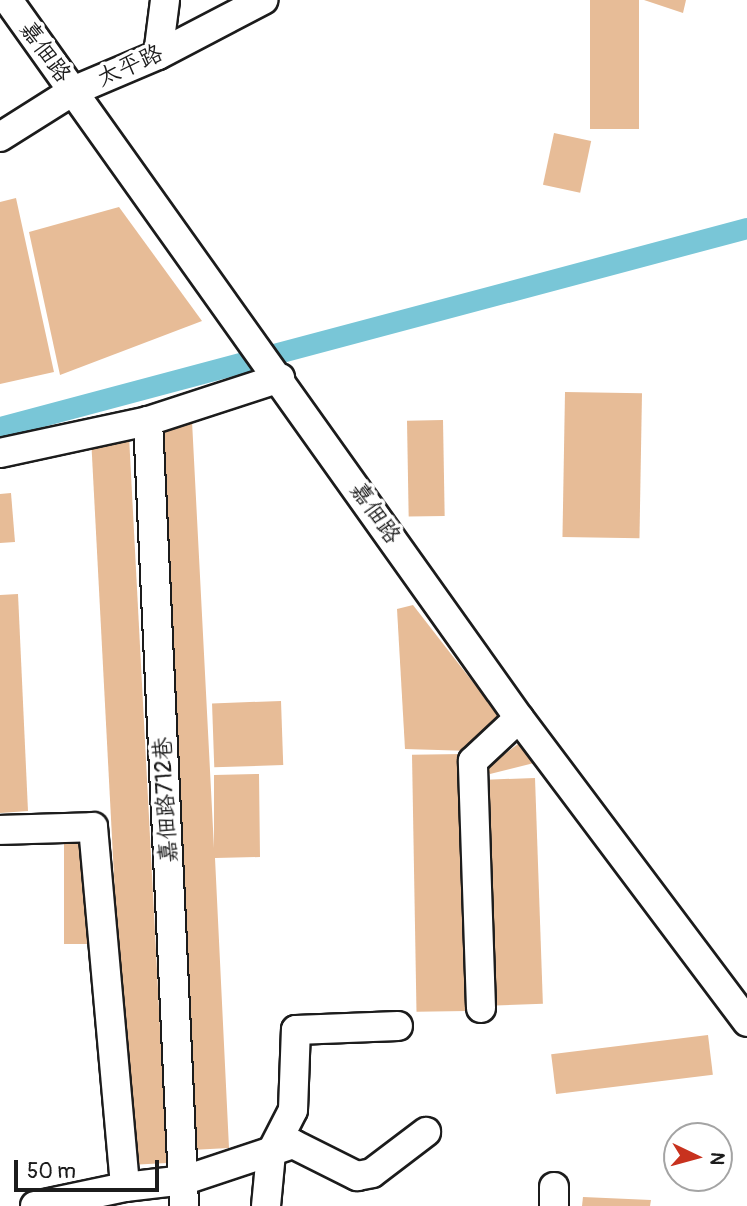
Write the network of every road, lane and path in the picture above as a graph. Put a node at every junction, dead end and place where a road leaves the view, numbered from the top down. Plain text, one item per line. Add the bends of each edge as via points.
1 (8, 0) edge
2 (165, 0) edge
3 (263, 0) edge
4 (158, 55) junction
5 (73, 91) junction
6 (0, 137) edge
7 (280, 378) junction
8 (148, 421) junction
9 (0, 453) edge
10 (519, 718) junction
11 (0, 830) edge
12 (481, 1008) dead end
13 (747, 1022) edge
14 (398, 1026) dead end
15 (426, 1132) dead end
16 (271, 1153) junction
17 (125, 1187) junction
18 (184, 1193) edge
19 (35, 1206) edge
20 (266, 1206) edge

1 - 5 street, 嘉佃路
2 - 4 street
3 - 4 street, 太平路
4 - 5 street, 太平路
5 - 6 street, 太平路
5 - 7 street, 嘉佃路
7 - 8 street
7 - 10 street, 嘉佃路
8 - 9 street
8 - 18 street, 嘉佃路712巷
10 - 12 street via 473,761
10 - 13 street, 嘉佃路
11 - 17 street via 93,827
14 - 16 street via 296,1030 293,1110
15 - 16 street via 372,1173 357,1176 293,1144
16 - 18 street
16 - 20 street
17 - 18 street
17 - 19 street

